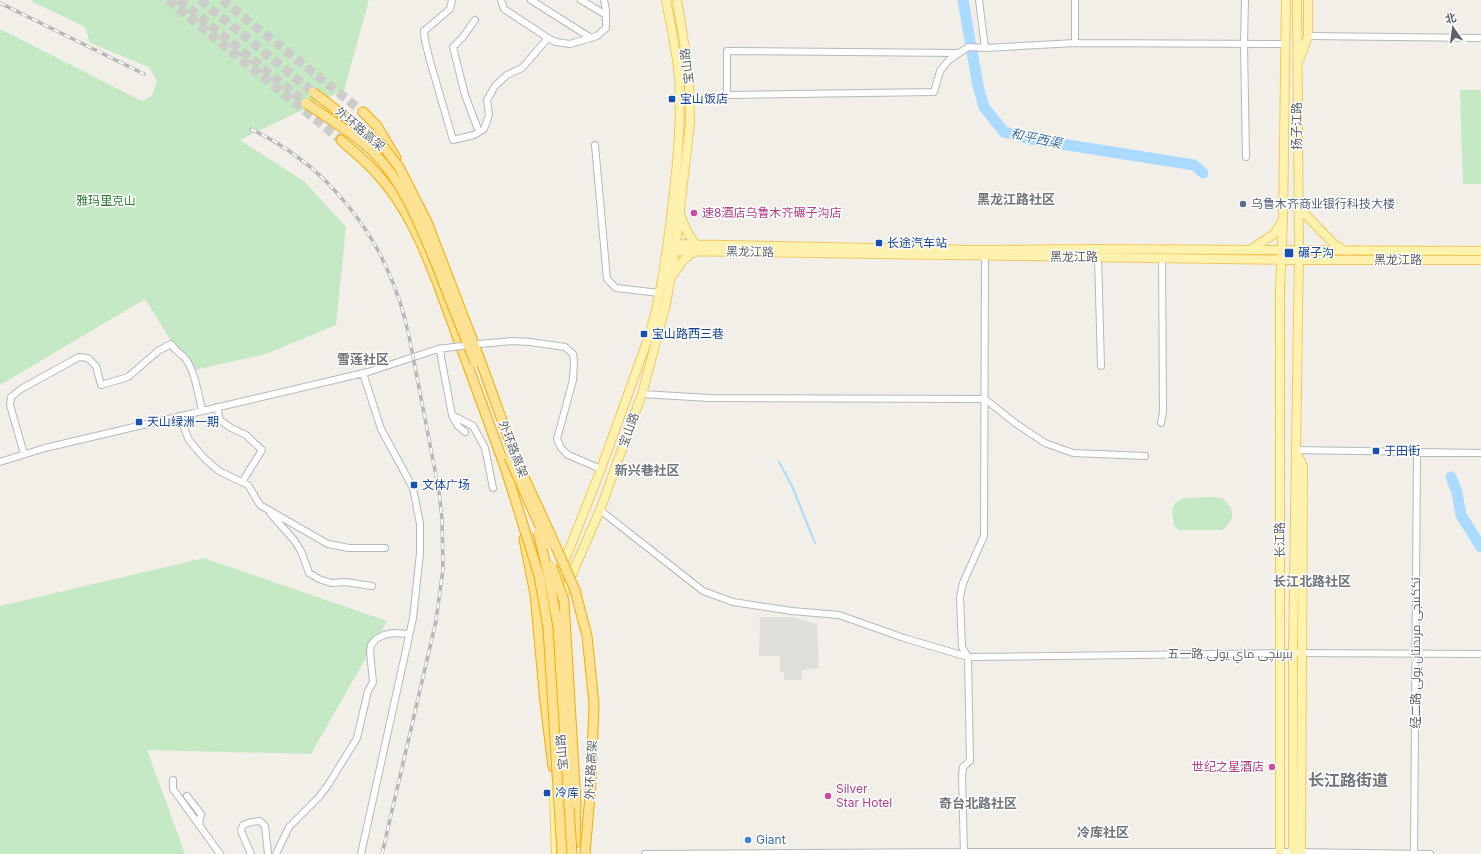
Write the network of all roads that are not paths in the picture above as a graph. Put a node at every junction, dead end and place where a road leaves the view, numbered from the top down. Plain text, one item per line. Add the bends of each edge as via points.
1 (446, 0) edge
2 (452, 0) edge
3 (501, 0) edge
4 (531, 0) edge
5 (581, 0) edge
6 (604, 0) edge
7 (666, 0) edge
8 (677, 0) edge
9 (979, 0) edge
10 (1075, 0) edge
11 (1245, 0) edge
12 (1286, 0) edge
13 (1297, 0) edge
14 (1308, 0) edge
15 (450, 9) junction
16 (606, 15) junction
17 (475, 20) dead end
18 (1308, 36) junction
19 (548, 38) junction
20 (591, 38) junction
21 (1481, 38) edge
22 (1075, 43) junction
23 (1244, 44) junction
24 (1285, 44) junction
25 (985, 48) junction
26 (959, 53) junction
27 (1297, 65) junction
28 (313, 92) tunnel mouth
29 (306, 103) tunnel mouth
30 (363, 112) tunnel mouth
31 (479, 132) junction
32 (341, 140) tunnel mouth
33 (595, 145) dead end
34 (1246, 157) dead end
35 (1298, 207) junction
36 (680, 212) junction
37 (1283, 221) junction
38 (671, 248) junction
39 (696, 248) junction
40 (1249, 251) junction
41 (1281, 251) junction
42 (1299, 251) junction
43 (1347, 251) junction
44 (1481, 251) edge
45 (985, 253) junction
46 (1098, 257) junction
47 (1162, 258) junction
48 (1281, 260) junction
49 (1298, 260) junction
50 (1481, 260) edge
51 (671, 277) junction
52 (660, 293) junction
53 (441, 348) junction
54 (1102, 366) dead end
55 (363, 373) junction
56 (642, 394) junction
57 (985, 399) junction
58 (216, 407) junction
59 (202, 410) junction
60 (452, 415) junction
61 (179, 416) junction
62 (1161, 424) dead end
63 (464, 432) dead end
64 (1295, 450) junction
65 (1417, 452) junction
66 (1481, 453) edge
67 (24, 454) junction
68 (1145, 456) dead end
69 (0, 462) edge
70 (601, 469) junction
71 (242, 482) junction
72 (494, 488) dead end
73 (265, 508) junction
74 (600, 510) junction
75 (520, 518) junction
76 (537, 527) junction
77 (385, 548) dead end
78 (372, 586) dead end
79 (409, 634) junction
80 (1293, 653) junction
81 (1302, 653) junction
82 (1416, 653) junction
83 (1280, 654) junction
84 (1481, 654) edge
85 (968, 657) junction
86 (553, 771) junction
87 (173, 780) dead end
88 (187, 796) dead end
89 (199, 825) junction
90 (964, 853) edge
91 (1280, 853) edge
92 (1297, 853) edge
93 (220, 854) edge
94 (251, 854) edge
95 (268, 854) edge
96 (276, 854) edge
97 (361, 854) edge
98 (556, 854) edge
99 (562, 854) edge
100 (574, 854) edge
101 (580, 854) edge
102 (585, 854) edge
103 (645, 854) edge
104 (841, 854) edge
105 (1414, 854) edge
106 (1430, 854) edge

1 - 15 street
2 - 15 street
3 - 19 street via 504,9
4 - 20 street
5 - 16 street
6 - 16 street
7 - 38 main road, 宝山路 via 678,67 680,104
8 - 36 main road, 宝山路 via 687,62 690,101
9 - 25 street
10 - 22 street
11 - 23 street
12 - 24 main road, 扬子江路
13 - 27 main road, 扬子江路
14 - 18 main road
15 - 31 street via 424,31 425,41 453,140
16 - 20 street via 606,28
17 - 31 street via 453,47 465,95
18 - 21 street
18 - 27 main road
19 - 20 street via 570,44
19 - 31 street via 522,68 506,75 495,86 487,100 489,115 484,129
22 - 23 street
22 - 25 street
23 - 24 street
23 - 34 street
24 - 37 main road, 扬子江路
25 - 26 street via 968,47
26 - 26 street via 726,51 727,95 934,92 940,71
27 - 35 main road, 扬子江路
28 - 102 highway, 外环路高架, bridge via 382,145 399,167 427,222 517,462 574,590 587,636 594,704
29 - 101 highway, 外环路高架, bridge via 355,136 376,155 407,199 421,227 478,371 512,468 570,596 583,642 590,710
30 - 76 highway via 377,126 402,168 419,208
32 - 75 highway via 379,176 407,213 438,284 505,467
33 - 52 street via 607,279 616,288
35 - 42 main road, 扬子江路
35 - 43 main road via 1334,244
36 - 38 main road, 宝山路
36 - 39 main road via 686,231
37 - 40 main road via 1274,234
37 - 41 main road, 扬子江路
38 - 39 main road, 黑龙江路
38 - 51 main road, 宝山路
38 - 52 main road, 宝山路
39 - 45 main road, 黑龙江路
39 - 51 main road via 688,254
40 - 41 main road, 黑龙江路
40 - 45 main road, 黑龙江路 via 1094,249
41 - 42 main road, 黑龙江路
41 - 48 main road, 长江路
42 - 43 main road, 黑龙江路
42 - 49 main road, 长江路
43 - 44 main road, 黑龙江路
45 - 46 main road, 黑龙江路
45 - 57 street
46 - 47 main road, 黑龙江路
46 - 54 street
47 - 48 main road, 黑龙江路
47 - 62 street
48 - 49 main road, 黑龙江路
48 - 83 main road, 长江路
49 - 50 main road, 黑龙江路
49 - 64 main road, 长江路
51 - 56 main road, 宝山路
52 - 70 main road, 宝山路 via 651,329
53 - 55 street
53 - 60 street
53 - 70 street, bridge via 512,341 565,347 573,354 573,380 557,439 568,455
55 - 58 street
55 - 79 street via 381,430 413,488 417,504 420,552
56 - 57 street via 709,398
56 - 74 main road, 宝山路
57 - 68 street via 1045,443 1073,453
57 - 85 street via 984,536 960,597 962,647
58 - 59 street
58 - 71 street via 220,420 246,435 262,450
59 - 61 street
59 - 67 street via 189,364 171,344 158,351 128,377 101,385 96,366 88,358 79,357 11,396 10,405
60 - 63 street
60 - 72 street via 473,426 485,448
61 - 67 street
61 - 71 street via 189,440 204,458 219,471
64 - 65 street
64 - 80 main road, 长江路
64 - 81 main road via 1303,466
65 - 66 street
65 - 82 street, 经二路 ئككىنجى مرىدىئان يولى
67 - 69 street
70 - 86 main road, 宝山路 via 548,603 546,659
71 - 73 street via 248,485 260,505
73 - 77 street via 328,544 349,548
73 - 78 street via 294,540 309,573 319,580 331,583 345,582
74 - 85 street via 703,590 734,602 839,615
74 - 100 main road, 宝山路 via 560,605 554,656 564,778
75 - 86 highway via 535,594
75 - 99 highway, bridge via 539,576 548,628
76 - 100 highway, bridge via 558,627
76 - 100 highway, bridge via 564,601 576,803
79 - 96 street via 384,635 376,639 372,645 370,652 373,682 368,691 357,738 319,797 289,827
79 - 97 street
80 - 81 street, 五一路 بىرىنچى ماي يولى
80 - 83 street, 五一路 بىرىنچى ماي يولى
80 - 92 main road, 长江路
81 - 82 street, 五一路 بىرىنچى ماي يولى
81 - 92 main road
82 - 84 street, 五一路 بىرىنچى ماي يولى
82 - 105 street, 经二路 ئككىنجى مرىدىئان يولى
83 - 85 street, 五一路 بىرىنچى ماي يولى
83 - 91 main road, 长江路
85 - 90 street via 970,761 961,766
86 - 98 main road, 宝山路
87 - 89 street via 173,789
88 - 89 street via 200,814
89 - 93 street
90 - 91 street
90 - 104 street
91 - 92 street
92 - 105 street
94 - 95 street via 241,831 243,825 260,821 265,826
103 - 104 street
105 - 106 street

